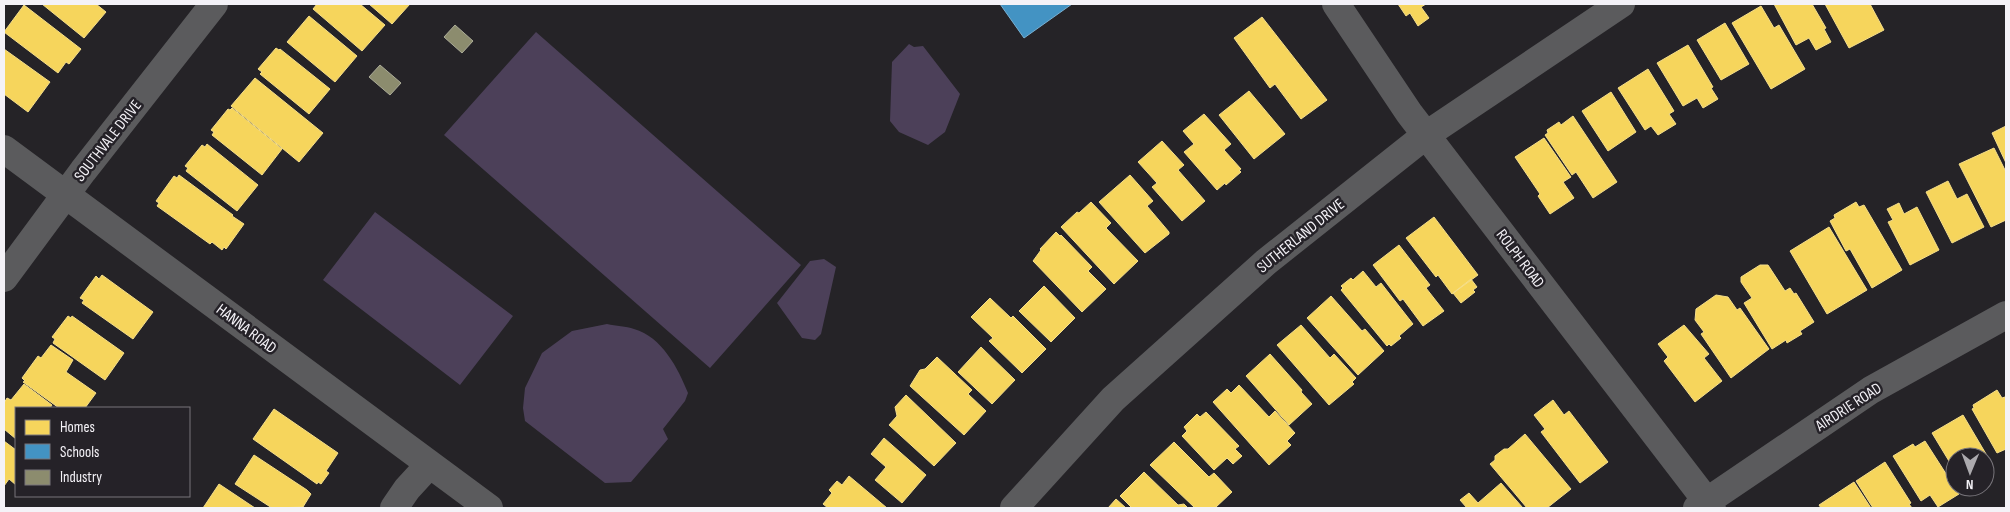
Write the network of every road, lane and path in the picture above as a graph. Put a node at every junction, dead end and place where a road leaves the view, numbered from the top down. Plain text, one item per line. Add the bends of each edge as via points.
1 (214, 4) edge
2 (1336, 4) edge
3 (1621, 4) edge
4 (1426, 134) junction
5 (4, 150) edge
6 (66, 195) junction
7 (4, 278) edge
8 (2006, 315) edge
9 (429, 465) junction
10 (1705, 506) edge
11 (394, 508) edge
12 (489, 508) edge
13 (1014, 508) edge

1 - 6 street, SOUTHVALE DRIVE
2 - 4 street, ROLPH ROAD
3 - 4 street, SUTHERLAND DRIVE
4 - 10 street, ROLPH ROAD
4 - 13 street, SUTHERLAND DRIVE via 1266,262 1113,399
5 - 6 street, HANNA ROAD
6 - 7 street, SOUTHVALE DRIVE
6 - 9 street, HANNA ROAD
8 - 10 street, AIRDRIE ROAD via 1871,390
9 - 11 street
9 - 12 street, HANNA ROAD

